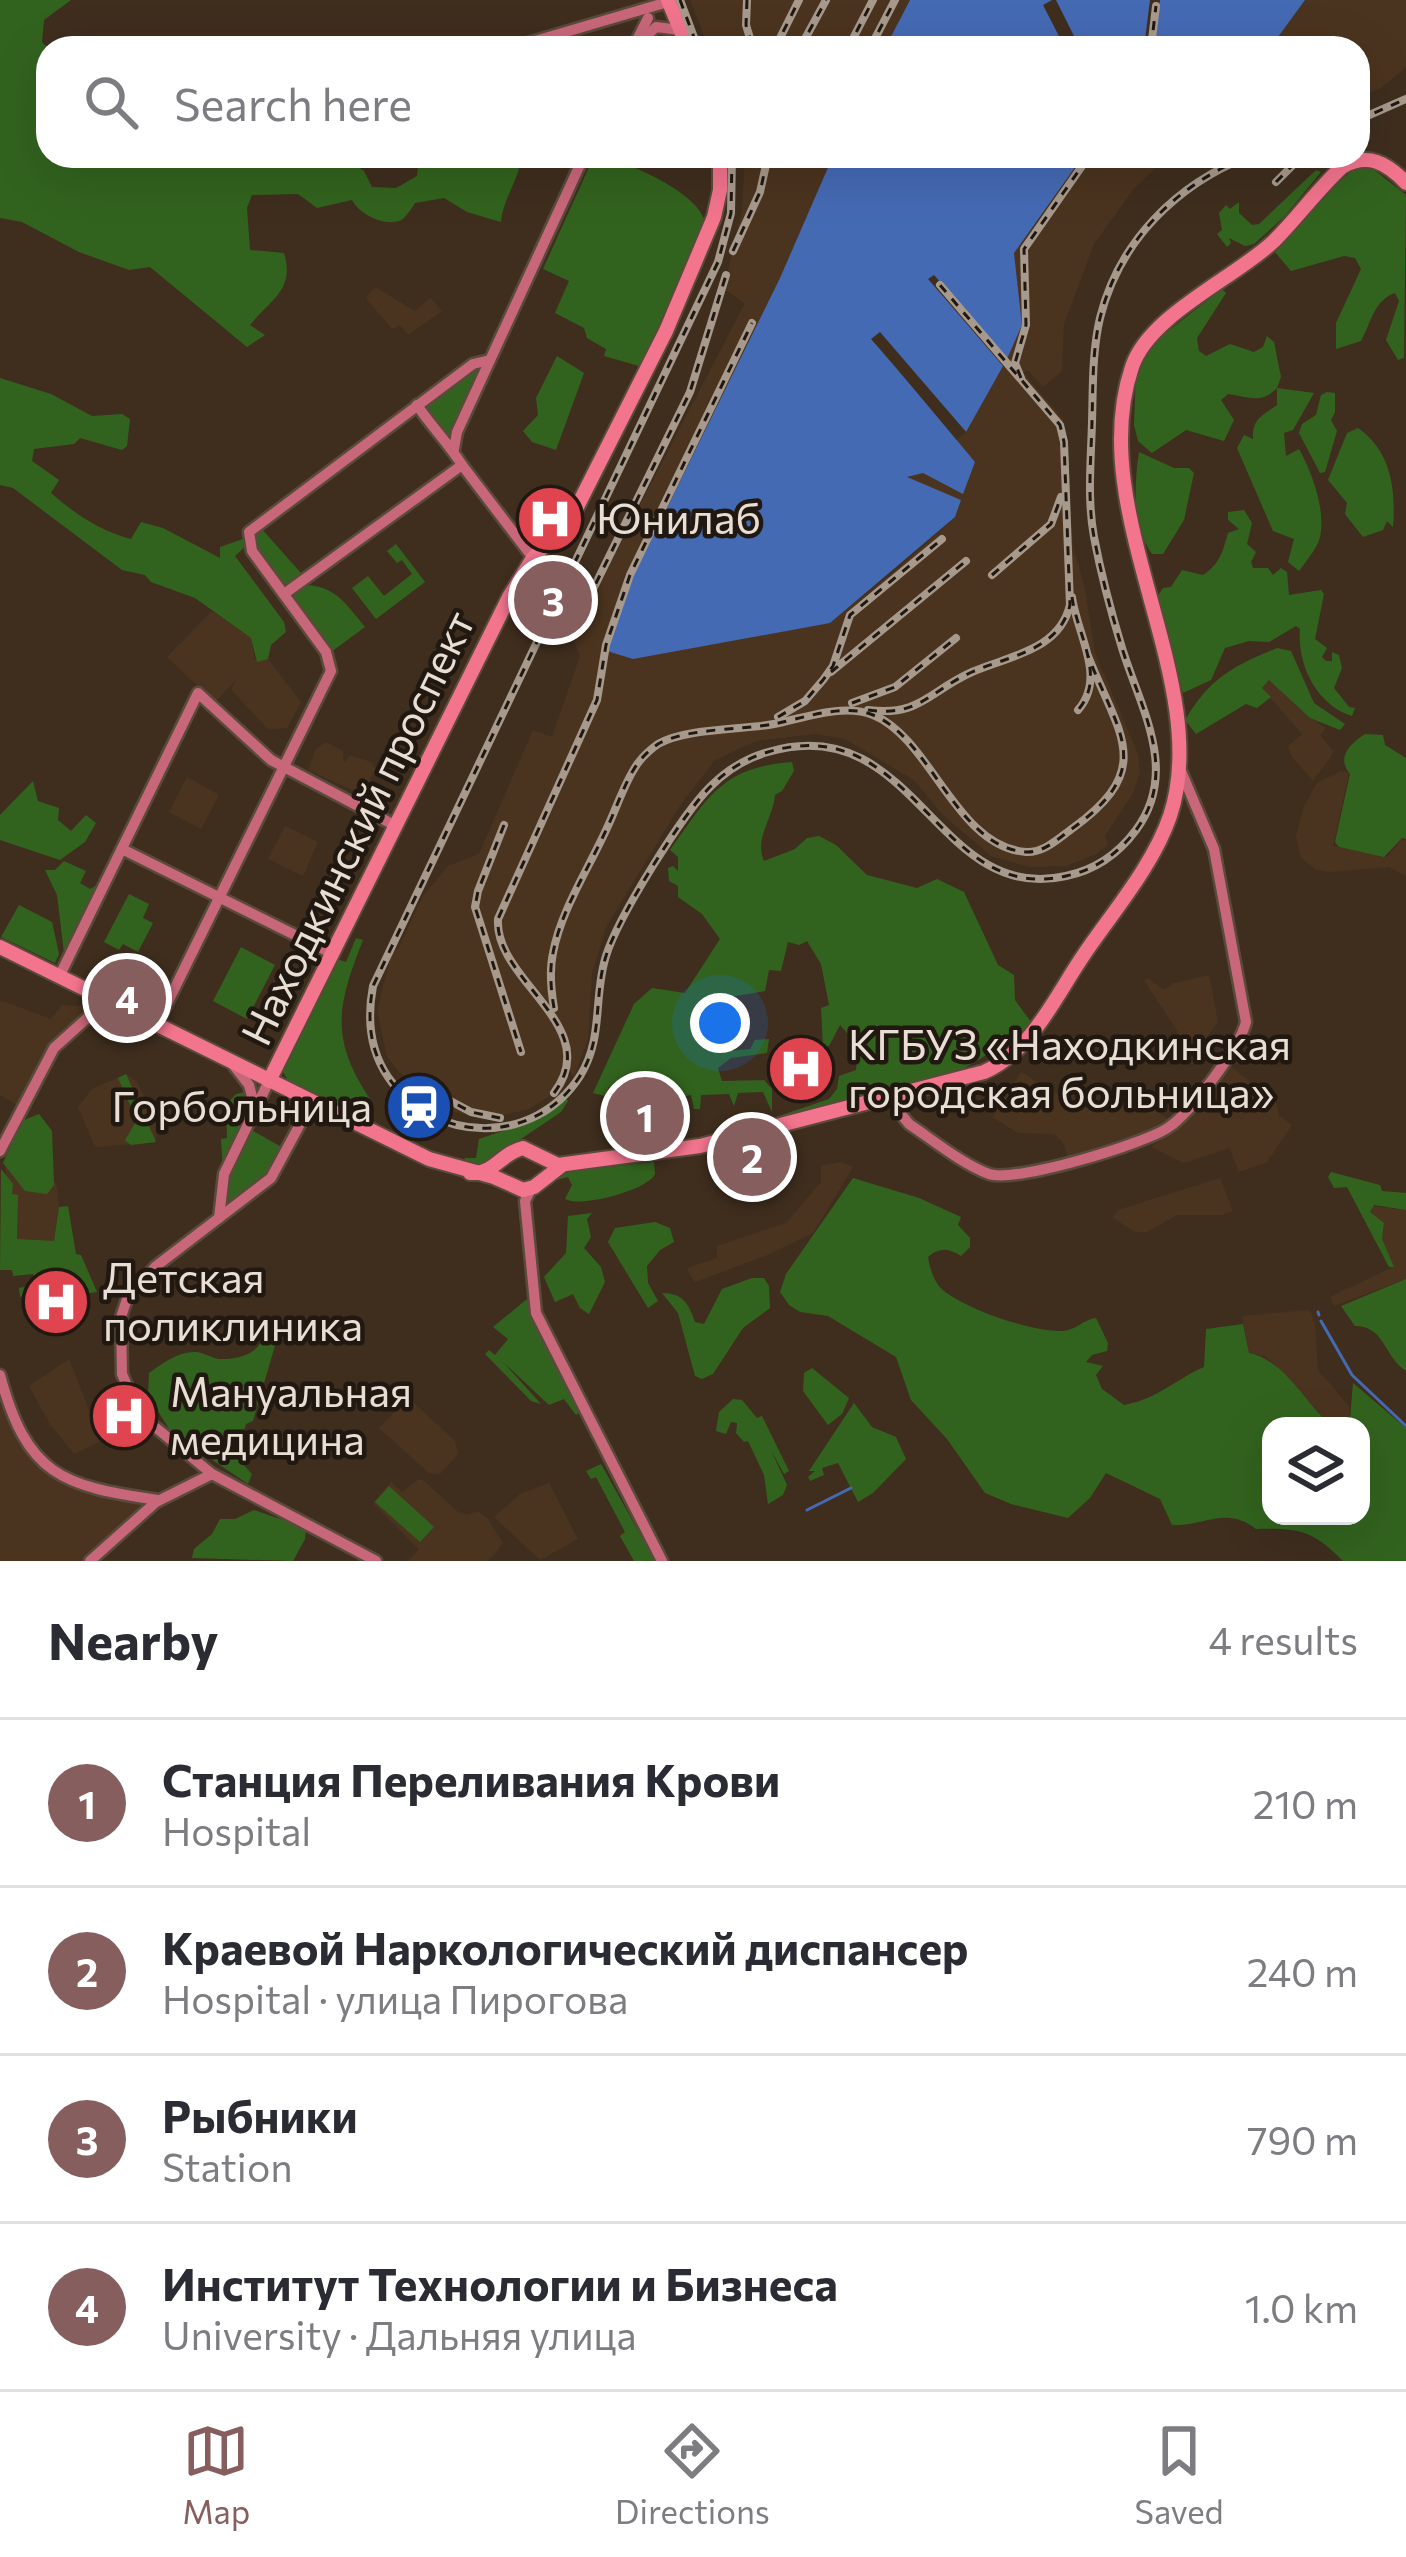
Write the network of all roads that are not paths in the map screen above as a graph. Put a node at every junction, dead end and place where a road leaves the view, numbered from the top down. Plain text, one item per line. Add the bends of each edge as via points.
1 (629, 14) junction
2 (657, 15) edge
3 (553, 36) edge
4 (683, 36) edge
5 (1370, 159) edge
6 (578, 168) edge
7 (720, 168) edge
8 (1341, 168) edge
9 (1406, 183) edge
10 (490, 360) junction
11 (417, 406) junction
12 (454, 449) junction
13 (462, 465) junction
14 (533, 558) junction
15 (286, 593) junction
16 (1178, 764) junction
17 (285, 768) junction
18 (1199, 810) junction
19 (1171, 814) junction
20 (396, 826) junction
21 (122, 849) junction
22 (220, 897) junction
23 (0, 947) edge
24 (333, 955) junction
25 (59, 977) junction
26 (106, 1000) junction
27 (156, 1026) junction
28 (227, 1060) junction
29 (278, 1063) junction
30 (269, 1081) junction
31 (289, 1090) junction
32 (894, 1096) junction
33 (312, 1102) junction
34 (255, 1108) junction
35 (0, 1151) edge
36 (509, 1153) junction
37 (539, 1156) junction
38 (569, 1164) junction
39 (470, 1173) junction
40 (537, 1185) junction
41 (509, 1186) junction
42 (525, 1208) junction
43 (219, 1218) junction
44 (0, 1375) edge
45 (212, 1474) junction
46 (153, 1502) junction
47 (90, 1561) edge
48 (376, 1561) edge
49 (662, 1561) edge

1 - 2 main road
1 - 2 main road
1 - 3 main road
2 - 4 main road
5 - 9 main road
6 - 10 main road
7 - 14 main road, Находкинский проспект via 713,217 666,331 572,517
8 - 16 main road via 1271,243 1158,329 1135,358 1124,418 1126,490 1174,704
10 - 11 main road
10 - 12 main road
11 - 12 main road
11 - 15 main road via 249,532 252,551
12 - 13 main road
13 - 14 main road
13 - 15 main road
14 - 20 main road, Находкинский проспект
15 - 17 main road via 330,659 329,680
16 - 18 main road
16 - 19 main road
17 - 20 main road
17 - 21 main road via 198,693
17 - 22 main road
18 - 19 main road
18 - 32 main road via 1216,854 1246,1019 1175,1122 1091,1156 996,1175 907,1122
19 - 32 main road via 1022,1046 984,1072
20 - 24 main road, Находкинский проспект
21 - 22 main road
21 - 25 main road
22 - 24 main road
22 - 27 main road
23 - 25 main road
24 - 29 main road, Находкинский проспект
25 - 26 main road
26 - 27 main road
26 - 35 main road via 54,1048
27 - 28 main road
28 - 30 main road
28 - 34 main road via 244,1077
29 - 30 main road, Находкинский проспект
29 - 31 main road
30 - 31 main road
30 - 34 main road
31 - 33 main road
32 - 38 main road via 706,1145
33 - 39 main road
33 - 43 main road via 275,1174
34 - 43 main road via 224,1174
36 - 37 main road via 523,1148
36 - 39 main road via 489,1171
36 - 41 main road via 502,1169
37 - 38 main road
37 - 40 main road via 544,1173
38 - 40 main road
39 - 41 main road
40 - 41 main road
40 - 42 main road
41 - 42 main road
42 - 49 main road via 536,1313
43 - 45 main road via 142,1279 121,1321 122,1374 134,1402
44 - 46 main road via 16,1428 45,1463 93,1488
45 - 46 main road
45 - 48 main road
46 - 47 main road

